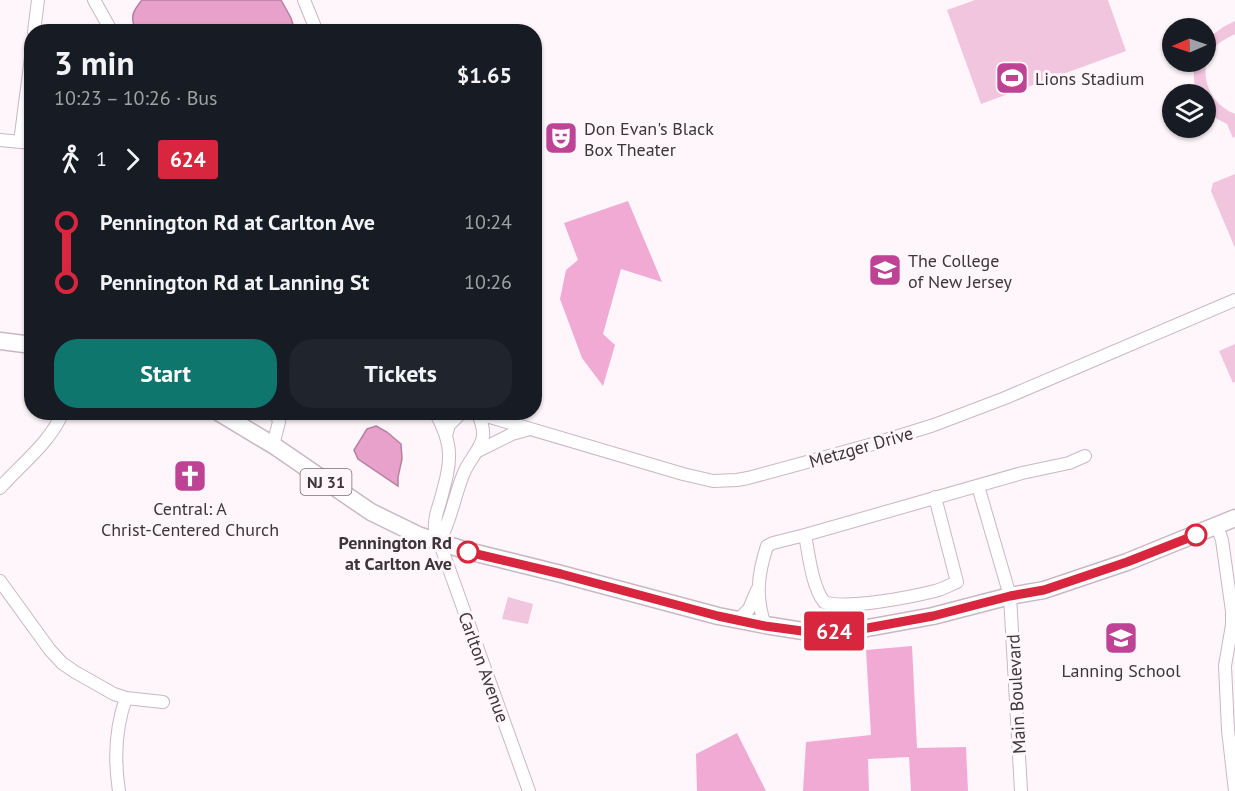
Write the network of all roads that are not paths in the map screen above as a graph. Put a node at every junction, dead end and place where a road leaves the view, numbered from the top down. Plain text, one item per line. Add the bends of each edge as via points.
1 (38, 0) edge
2 (94, 0) edge
3 (304, 0) edge
4 (35, 24) edge
5 (108, 24) edge
6 (314, 24) edge
7 (0, 140) edge
8 (24, 143) edge
9 (1235, 300) edge
10 (0, 341) edge
11 (24, 344) edge
12 (60, 420) edge
13 (231, 420) edge
14 (278, 420) edge
15 (439, 420) edge
16 (454, 420) edge
17 (479, 420) edge
18 (499, 420) edge
19 (530, 429) junction
20 (446, 435) junction
21 (273, 445) junction
22 (476, 452) junction
23 (1085, 456) dead end
24 (978, 486) junction
25 (0, 488) edge
26 (934, 497) junction
27 (1235, 518) edge
28 (1217, 526) junction
29 (805, 535) junction
30 (439, 542) junction
31 (0, 580) edge
32 (758, 586) junction
33 (1010, 596) junction
34 (738, 620) junction
35 (765, 626) junction
36 (126, 698) junction
37 (163, 702) dead end
38 (1232, 729) edge
39 (119, 791) edge
40 (529, 791) edge
41 (1021, 791) edge
42 (1235, 791) edge

1 - 4 street
2 - 5 street
3 - 6 street
7 - 8 street
9 - 19 street, Metzger Drive via 963,415 748,478 701,479
10 - 11 main road
12 - 25 street via 44,443
13 - 21 main road, NJ 31
14 - 21 street
15 - 20 street, Carlton Avenue
16 - 20 street
17 - 22 street via 483,435
18 - 19 street, Metzger Drive
19 - 22 street
20 - 30 street, Carlton Avenue via 450,464 435,521
21 - 30 main road, NJ 31 via 371,512
22 - 30 street
23 - 24 street
24 - 26 street
24 - 33 street, Main Boulevard
26 - 29 street
26 - 29 street via 957,582 936,590 886,601 838,605 824,602 815,584
27 - 28 main road, NJ 31
28 - 33 main road, NJ 31 via 1117,566 1044,590
28 - 38 street via 1232,611 1225,666
29 - 32 street via 767,546
30 - 34 main road, NJ 31
30 - 40 street, Carlton Avenue
31 - 36 street via 63,663
32 - 34 street via 749,609
32 - 35 street
33 - 35 main road, NJ 31 via 862,629 802,631
33 - 41 street, Main Boulevard
34 - 35 main road, NJ 31
36 - 37 street
36 - 39 street via 116,739
38 - 42 street

